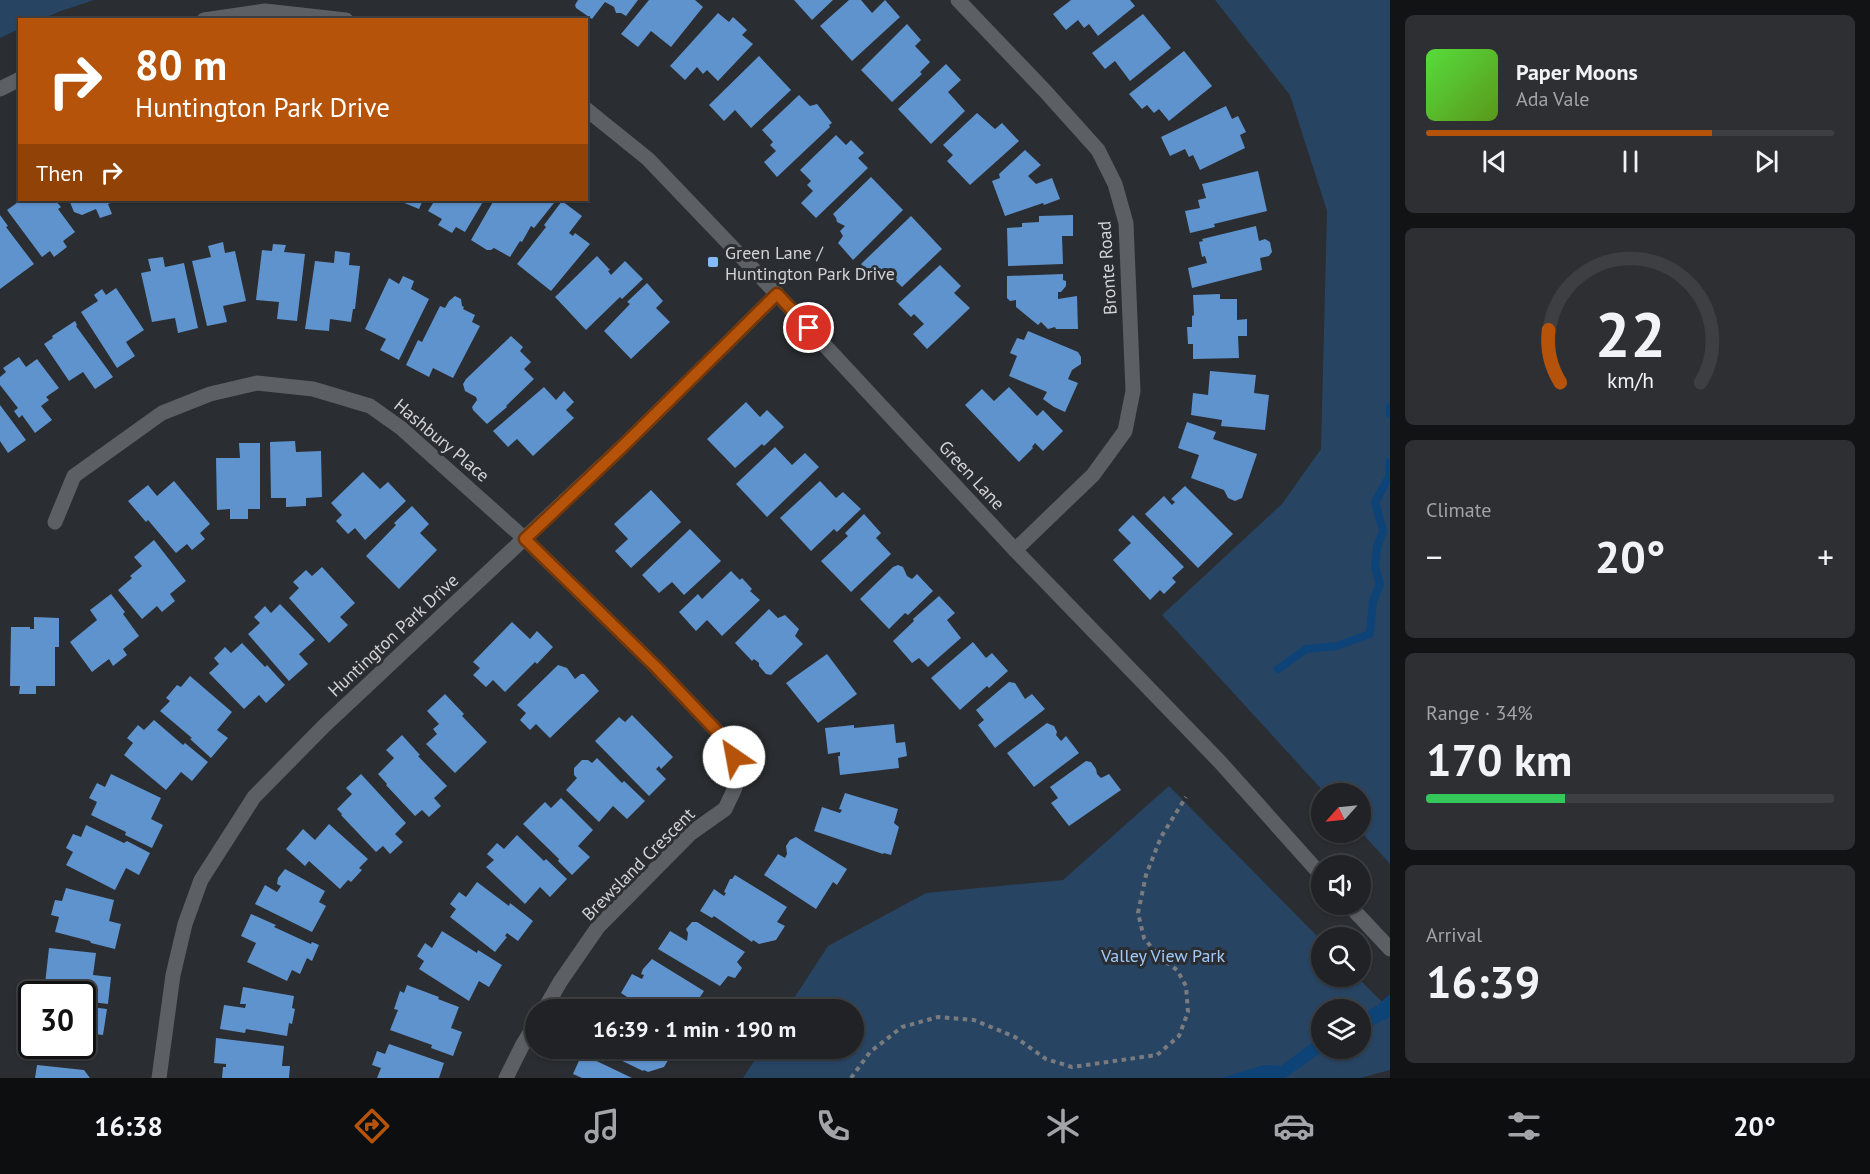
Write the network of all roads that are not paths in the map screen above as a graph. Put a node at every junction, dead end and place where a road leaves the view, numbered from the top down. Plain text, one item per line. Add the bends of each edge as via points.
1 (958, 0) edge
2 (217, 18) edge
3 (328, 18) edge
4 (18, 80) edge
5 (0, 89) edge
6 (588, 111) edge
7 (777, 294) junction
8 (55, 522) dead end
9 (525, 539) junction
10 (1015, 550) junction
11 (1311, 864) edge
12 (1358, 915) edge
13 (1390, 949) edge
14 (550, 999) edge
15 (525, 1041) edge
16 (159, 1078) edge
17 (506, 1078) edge

1 - 10 street, Bronte Road via 1098,150 1115,184 1126,223 1133,391 1125,431 1093,476
2 - 3 street via 264,11
4 - 5 street
6 - 7 street, Green Lane via 648,159
7 - 9 street, Huntington Park Drive
7 - 10 street, Green Lane
8 - 9 street, Hashbury Place via 74,476 162,413 210,394 257,383 313,389 370,406 401,428
9 - 14 street, Brewsland Crescent via 730,745 738,770 725,809 691,833 598,927
9 - 16 street, Huntington Park Drive via 254,797 201,880 185,924 173,975
10 - 11 street, Green Lane via 1220,762
12 - 13 street
15 - 17 street

